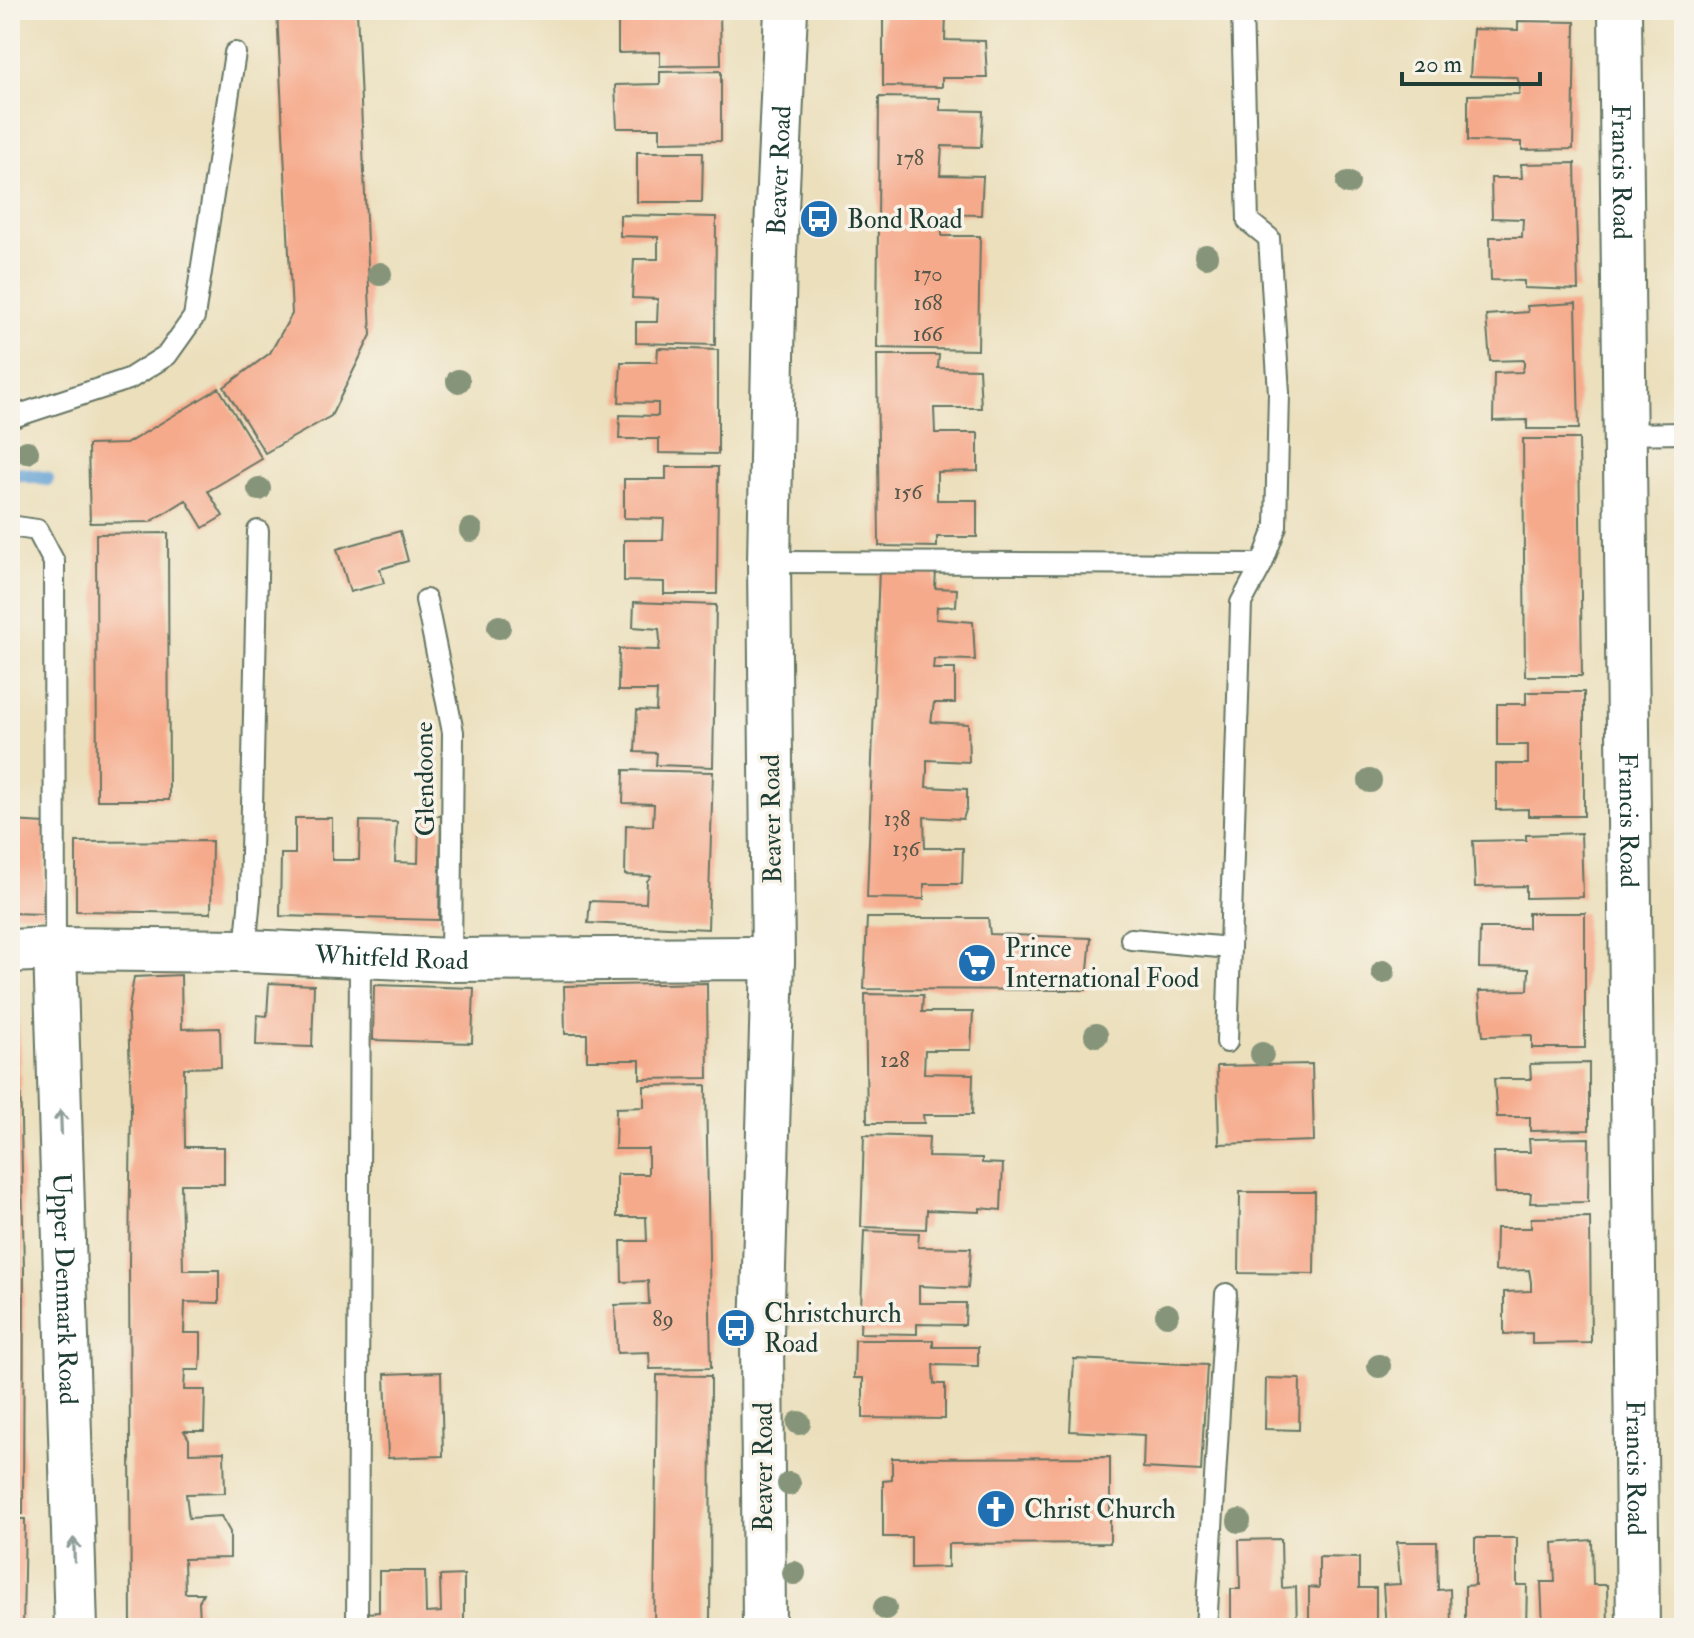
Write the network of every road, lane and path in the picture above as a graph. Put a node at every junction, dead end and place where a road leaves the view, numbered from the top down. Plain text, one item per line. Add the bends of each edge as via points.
1 (786, 10) edge
2 (1242, 10) edge
3 (1620, 10) edge
4 (235, 53) dead end
5 (10, 418) edge
6 (1684, 433) edge
7 (1624, 434) junction
8 (10, 526) edge
9 (258, 531) dead end
10 (769, 562) junction
11 (1262, 564) junction
12 (426, 600) dead end
13 (1131, 939) dead end
14 (1230, 948) junction
15 (55, 949) junction
16 (10, 951) edge
17 (245, 951) junction
18 (360, 955) junction
19 (451, 960) junction
20 (773, 960) junction
21 (1227, 1042) dead end
22 (1226, 1294) dead end
23 (76, 1628) edge
24 (357, 1628) edge
25 (764, 1628) edge
26 (1206, 1628) edge
27 (1638, 1628) edge

1 - 10 street, Beaver Road
2 - 11 lane via 1248,221 1269,238 1279,393 1276,526
3 - 7 street, Francis Road
4 - 5 lane via 194,317 167,355 129,379
6 - 7 lane
7 - 27 street, Francis Road
8 - 15 lane via 37,530 54,562
9 - 17 lane
10 - 11 lane
10 - 20 street, Beaver Road
11 - 14 lane via 1241,603
12 - 19 lane, Glendoone via 453,732
13 - 14 lane
14 - 21 lane
15 - 16 street, Whitfeld Road
15 - 17 street, Whitfeld Road
23 -> 15 street, Upper Denmark Road
17 - 18 street, Whitfeld Road
18 - 19 street, Whitfeld Road
18 - 24 lane
19 - 20 street, Whitfeld Road
20 - 25 street, Beaver Road via 762,1335
22 - 26 lane

